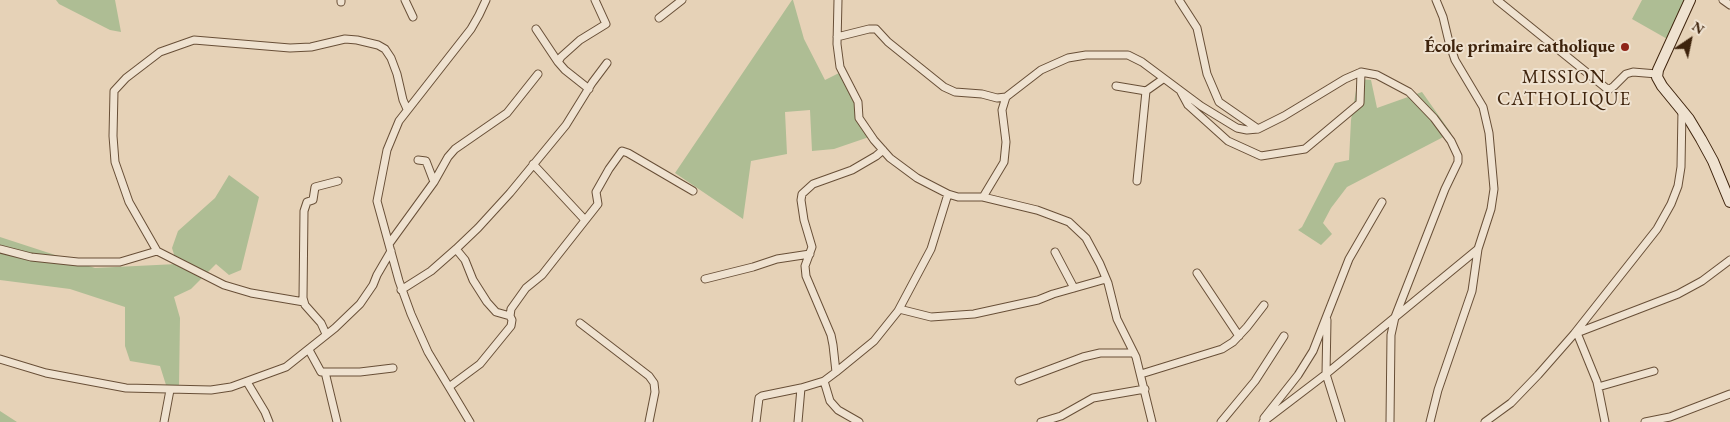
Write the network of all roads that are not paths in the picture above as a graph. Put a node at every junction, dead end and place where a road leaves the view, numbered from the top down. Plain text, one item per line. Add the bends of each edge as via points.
1 (405, 0) edge
2 (486, 0) edge
3 (595, 0) edge
4 (681, 0) edge
5 (838, 0) edge
6 (1179, 0) edge
7 (1436, 0) edge
8 (1497, 0) edge
9 (1690, 0) edge
10 (1723, 0) edge
11 (1730, 5) edge
12 (413, 17) dead end
13 (659, 18) dead end
14 (536, 29) dead end
15 (837, 37) junction
16 (558, 62) junction
17 (607, 63) dead end
18 (1361, 72) junction
19 (538, 74) dead end
20 (1657, 74) junction
21 (1164, 79) junction
22 (1116, 86) dead end
23 (1179, 88) junction
24 (589, 89) junction
25 (1146, 91) junction
26 (1006, 97) junction
27 (407, 109) junction
28 (1682, 110) junction
29 (1258, 130) junction
30 (883, 150) junction
31 (418, 160) dead end
32 (533, 164) junction
33 (1136, 181) dead end
34 (338, 182) dead end
35 (434, 182) junction
36 (693, 191) dead end
37 (948, 194) junction
38 (983, 197) junction
39 (1382, 202) dead end
40 (1730, 202) edge
41 (585, 220) junction
42 (390, 248) junction
43 (0, 249) edge
44 (456, 249) junction
45 (1478, 249) junction
46 (157, 251) junction
47 (1055, 252) dead end
48 (810, 254) junction
49 (1730, 260) edge
50 (1197, 273) dead end
51 (705, 279) dead end
52 (1106, 279) junction
53 (1074, 288) junction
54 (402, 290) junction
55 (304, 302) junction
56 (1264, 304) dead end
57 (899, 309) junction
58 (1327, 314) junction
59 (510, 316) junction
60 (1395, 317) junction
61 (580, 323) dead end
62 (1575, 333) junction
63 (326, 334) junction
64 (1239, 336) junction
65 (1284, 336) dead end
66 (309, 350) junction
67 (1134, 353) junction
68 (0, 359) edge
69 (393, 368) dead end
70 (1654, 371) dead end
71 (325, 372) junction
72 (836, 372) junction
73 (1141, 374) junction
74 (1326, 374) junction
75 (824, 381) junction
76 (1019, 381) dead end
77 (247, 382) junction
78 (449, 387) junction
79 (1598, 387) junction
80 (801, 388) junction
81 (1145, 389) junction
82 (170, 390) junction
83 (1730, 394) edge
84 (164, 422) edge
85 (269, 422) edge
86 (337, 422) edge
87 (470, 422) edge
88 (649, 422) edge
89 (756, 422) edge
90 (798, 422) edge
91 (859, 422) edge
92 (1042, 422) edge
93 (1152, 422) edge
94 (1221, 422) edge
95 (1262, 422) edge
96 (1341, 422) edge
97 (1390, 422) edge
98 (1430, 422) edge
99 (1485, 422) edge
100 (1605, 422) edge
101 (1645, 422) edge

1 - 12 street
2 - 27 street via 471,29
3 - 16 street via 606,24 580,40
4 - 13 street
5 - 15 street
6 - 29 street via 1197,28 1207,74 1219,102
7 - 45 street via 1455,60 1483,107 1489,133 1494,189
8 - 20 street via 1606,88 1610,89 1633,72
9 - 20 street
10 - 11 street
14 - 16 street
15 - 26 street via 876,29 944,87 955,92
15 - 30 street via 840,67 858,102 859,118
16 - 24 street
17 - 24 street
18 - 23 street via 1360,103 1319,138 1305,149 1261,156 1228,141 1188,104
18 - 29 street
18 - 60 street via 1377,75 1409,92 1434,118 1458,156
19 - 35 street via 507,113 448,156
20 - 28 street via 1658,81
21 - 23 street
21 - 25 street
21 - 26 street via 1128,55 1086,55 1048,66
22 - 25 street
23 - 29 street via 1237,128
24 - 32 street via 566,125
25 - 33 street
26 - 38 street via 1002,110 1006,142 1004,162
27 - 42 street via 387,150 377,198
27 - 46 street via 391,58 385,50 368,42 345,39 290,48 194,40 160,52 114,91 113,136 115,162 129,202
28 - 40 street via 1709,154
28 - 62 street via 1681,167 1671,204 1652,236
30 - 37 street via 917,178
30 - 48 street via 852,170 813,184 802,194 802,209 812,243
31 - 35 street via 426,161
32 - 41 street
32 - 44 street
34 - 55 street via 315,187 313,200 305,204
35 - 42 street
36 - 41 street via 622,151 596,192 598,204
37 - 38 street
37 - 57 street via 931,249
38 - 52 street via 1037,210 1069,222 1086,238
39 - 58 street via 1348,259
41 - 59 street via 542,275 526,288 511,309
42 - 54 street
42 - 63 street via 360,304
43 - 46 street via 31,257 78,262 120,262
44 - 54 street via 418,281
44 - 59 street via 487,302 499,314
45 - 60 street
45 - 98 street via 1472,291
46 - 55 street via 224,285
47 - 53 street
48 - 51 street via 777,259
48 - 72 street via 804,266 806,276 831,335
49 - 62 street via 1678,294
50 - 64 street
52 - 53 street
52 - 67 street via 1117,319
53 - 57 street via 1038,300 974,314 931,317
54 - 78 street via 428,352
55 - 63 street
56 - 64 street
57 - 72 street via 874,341
58 - 74 street
58 - 95 street via 1313,351
59 - 78 street via 511,326 480,364
60 - 74 street
60 - 97 street via 1391,335
61 - 88 street via 649,376 655,392
62 - 79 street
62 - 99 street via 1520,394
63 - 66 street
64 - 73 street via 1222,349
65 - 94 street via 1255,381
66 - 71 street via 318,369
66 - 77 street via 286,367
67 - 73 street
67 - 76 street via 1100,353 1083,357
68 - 82 street via 46,373 126,388
69 - 71 street
70 - 79 street
71 - 86 street
72 - 75 street
73 - 81 street
74 - 95 street
74 - 96 street
75 - 80 street
75 - 91 street via 830,401 846,416
77 - 82 street via 221,390
77 - 85 street
78 - 87 street
79 - 100 street
80 - 89 street via 760,397
80 - 90 street
81 - 92 street via 1093,398 1061,416
81 - 93 street
82 - 84 street
83 - 101 street via 1670,417

